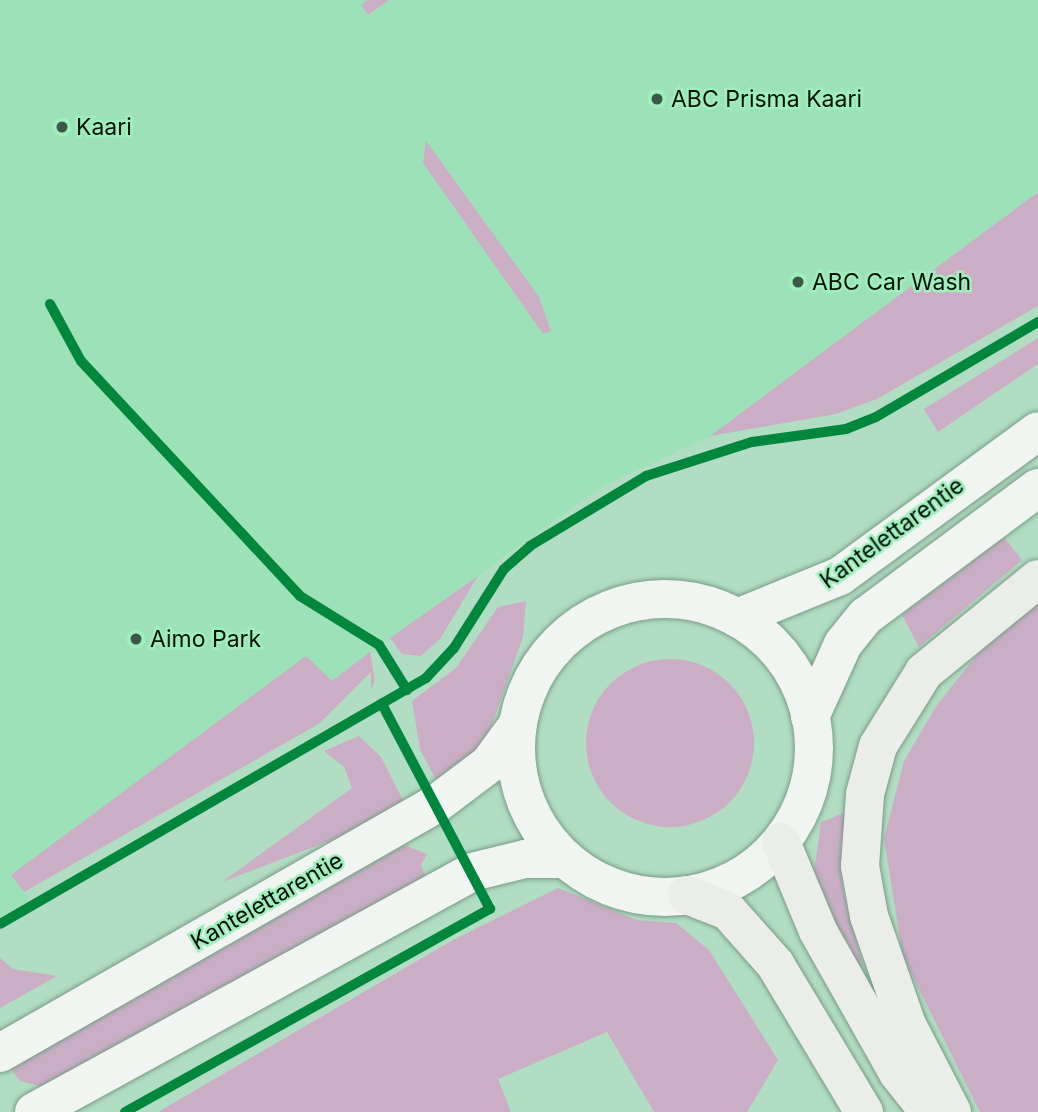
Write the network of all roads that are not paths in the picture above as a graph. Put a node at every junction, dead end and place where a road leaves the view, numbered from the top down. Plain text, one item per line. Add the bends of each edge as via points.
1 (1038, 431) edge
2 (1038, 488) edge
3 (1038, 579) edge
4 (737, 618) junction
5 (810, 717) junction
6 (516, 727) junction
7 (780, 842) junction
8 (565, 859) junction
9 (687, 895) junction
10 (0, 1053) edge
11 (34, 1112) edge
12 (863, 1112) edge
13 (929, 1112) edge
14 (952, 1112) edge

1 - 4 main road, Kantelettarentie via 840,576
2 - 5 main road, Kantelettarentie via 866,616 843,644
3 - 14 highway via 924,672 878,746 865,794 860,866 869,916 908,1025
4 - 5 main road via 785,659
4 - 6 main road via 682,600 612,608 553,648 536,672
5 - 7 main road via 810,783
6 - 8 main road via 524,799
6 - 10 main road, Kantelettarentie via 489,764 436,804
7 - 9 main road via 739,878
7 - 13 highway via 818,931 898,1073
8 - 9 main road via 622,891
8 - 11 main road via 525,859 472,872
9 - 12 highway via 728,911 775,964

